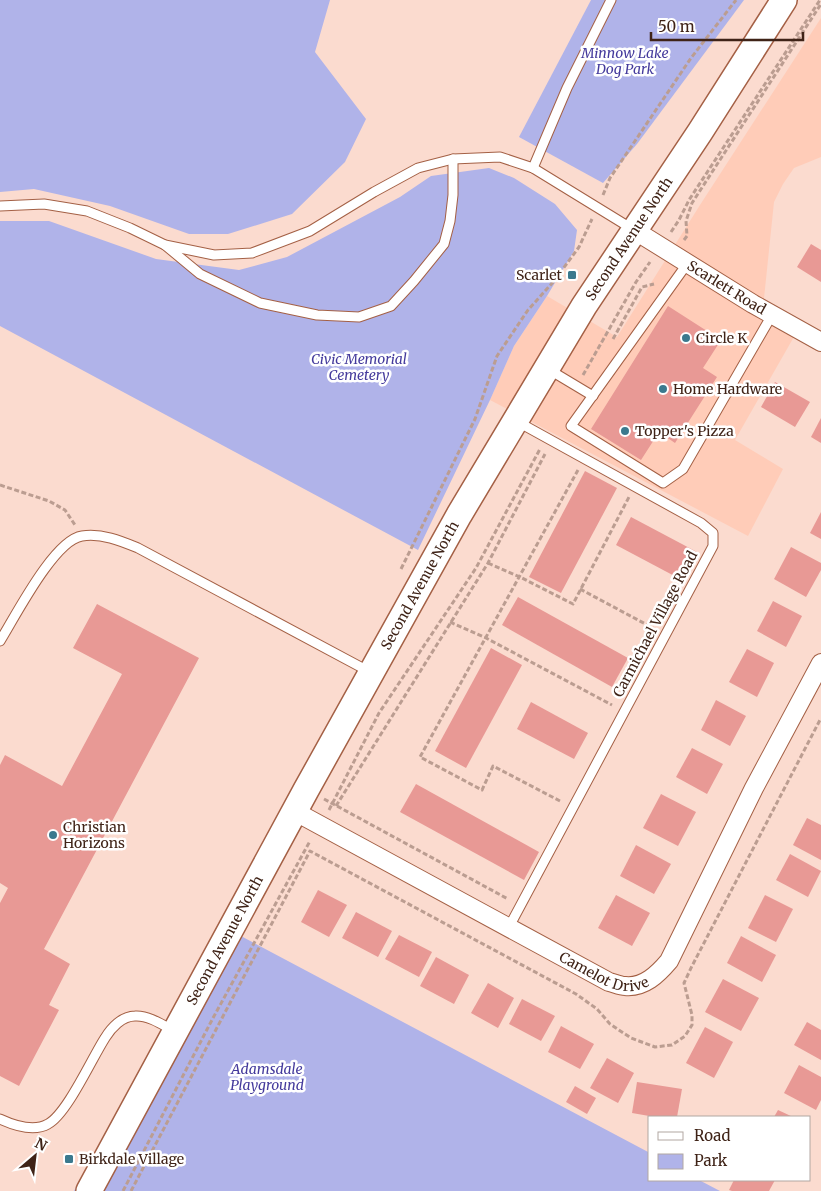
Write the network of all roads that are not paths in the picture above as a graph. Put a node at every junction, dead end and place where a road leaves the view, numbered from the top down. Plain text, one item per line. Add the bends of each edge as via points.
1 (610, 0) edge
2 (784, 0) edge
3 (453, 159) junction
4 (533, 168) junction
5 (0, 206) edge
6 (634, 230) junction
7 (165, 245) junction
8 (674, 255) junction
9 (772, 315) junction
10 (821, 342) edge
11 (546, 367) junction
12 (593, 396) junction
13 (516, 420) junction
14 (0, 641) edge
15 (821, 663) edge
16 (370, 672) junction
17 (294, 811) junction
18 (509, 927) junction
19 (175, 1031) junction
20 (0, 1119) edge
21 (89, 1191) edge

1 - 4 lane
2 - 6 main road, Second Avenue North
3 - 4 lane via 500,158
3 - 7 lane via 418,168 310,231 252,253 214,255
3 - 7 lane via 453,194 444,244 391,306 359,316 317,315 260,303 200,274
4 - 6 lane
5 - 7 lane via 44,204 87,211
6 - 8 street, Scarlett Road
6 - 11 main road, Second Avenue North
8 - 9 street, Scarlett Road
8 - 12 lane
9 - 10 street, Scarlett Road
9 - 12 lane via 683,469 662,483 571,426
11 - 12 lane
11 - 13 main road, Second Avenue North
13 - 16 main road, Second Avenue North
13 - 18 lane, Carmichael Village Road via 701,523 713,533 713,546
14 - 16 lane via 44,568 69,540 82,536 112,538 138,548
15 - 18 street, Camelot Drive via 754,788 669,961 657,974 642,984 625,986 610,982
16 - 17 main road, Second Avenue North
17 - 18 street, Camelot Drive
17 - 19 main road, Second Avenue North
19 - 20 lane via 134,1015 121,1020 100,1046 62,1114 39,1127 25,1127
19 - 21 main road, Second Avenue North

